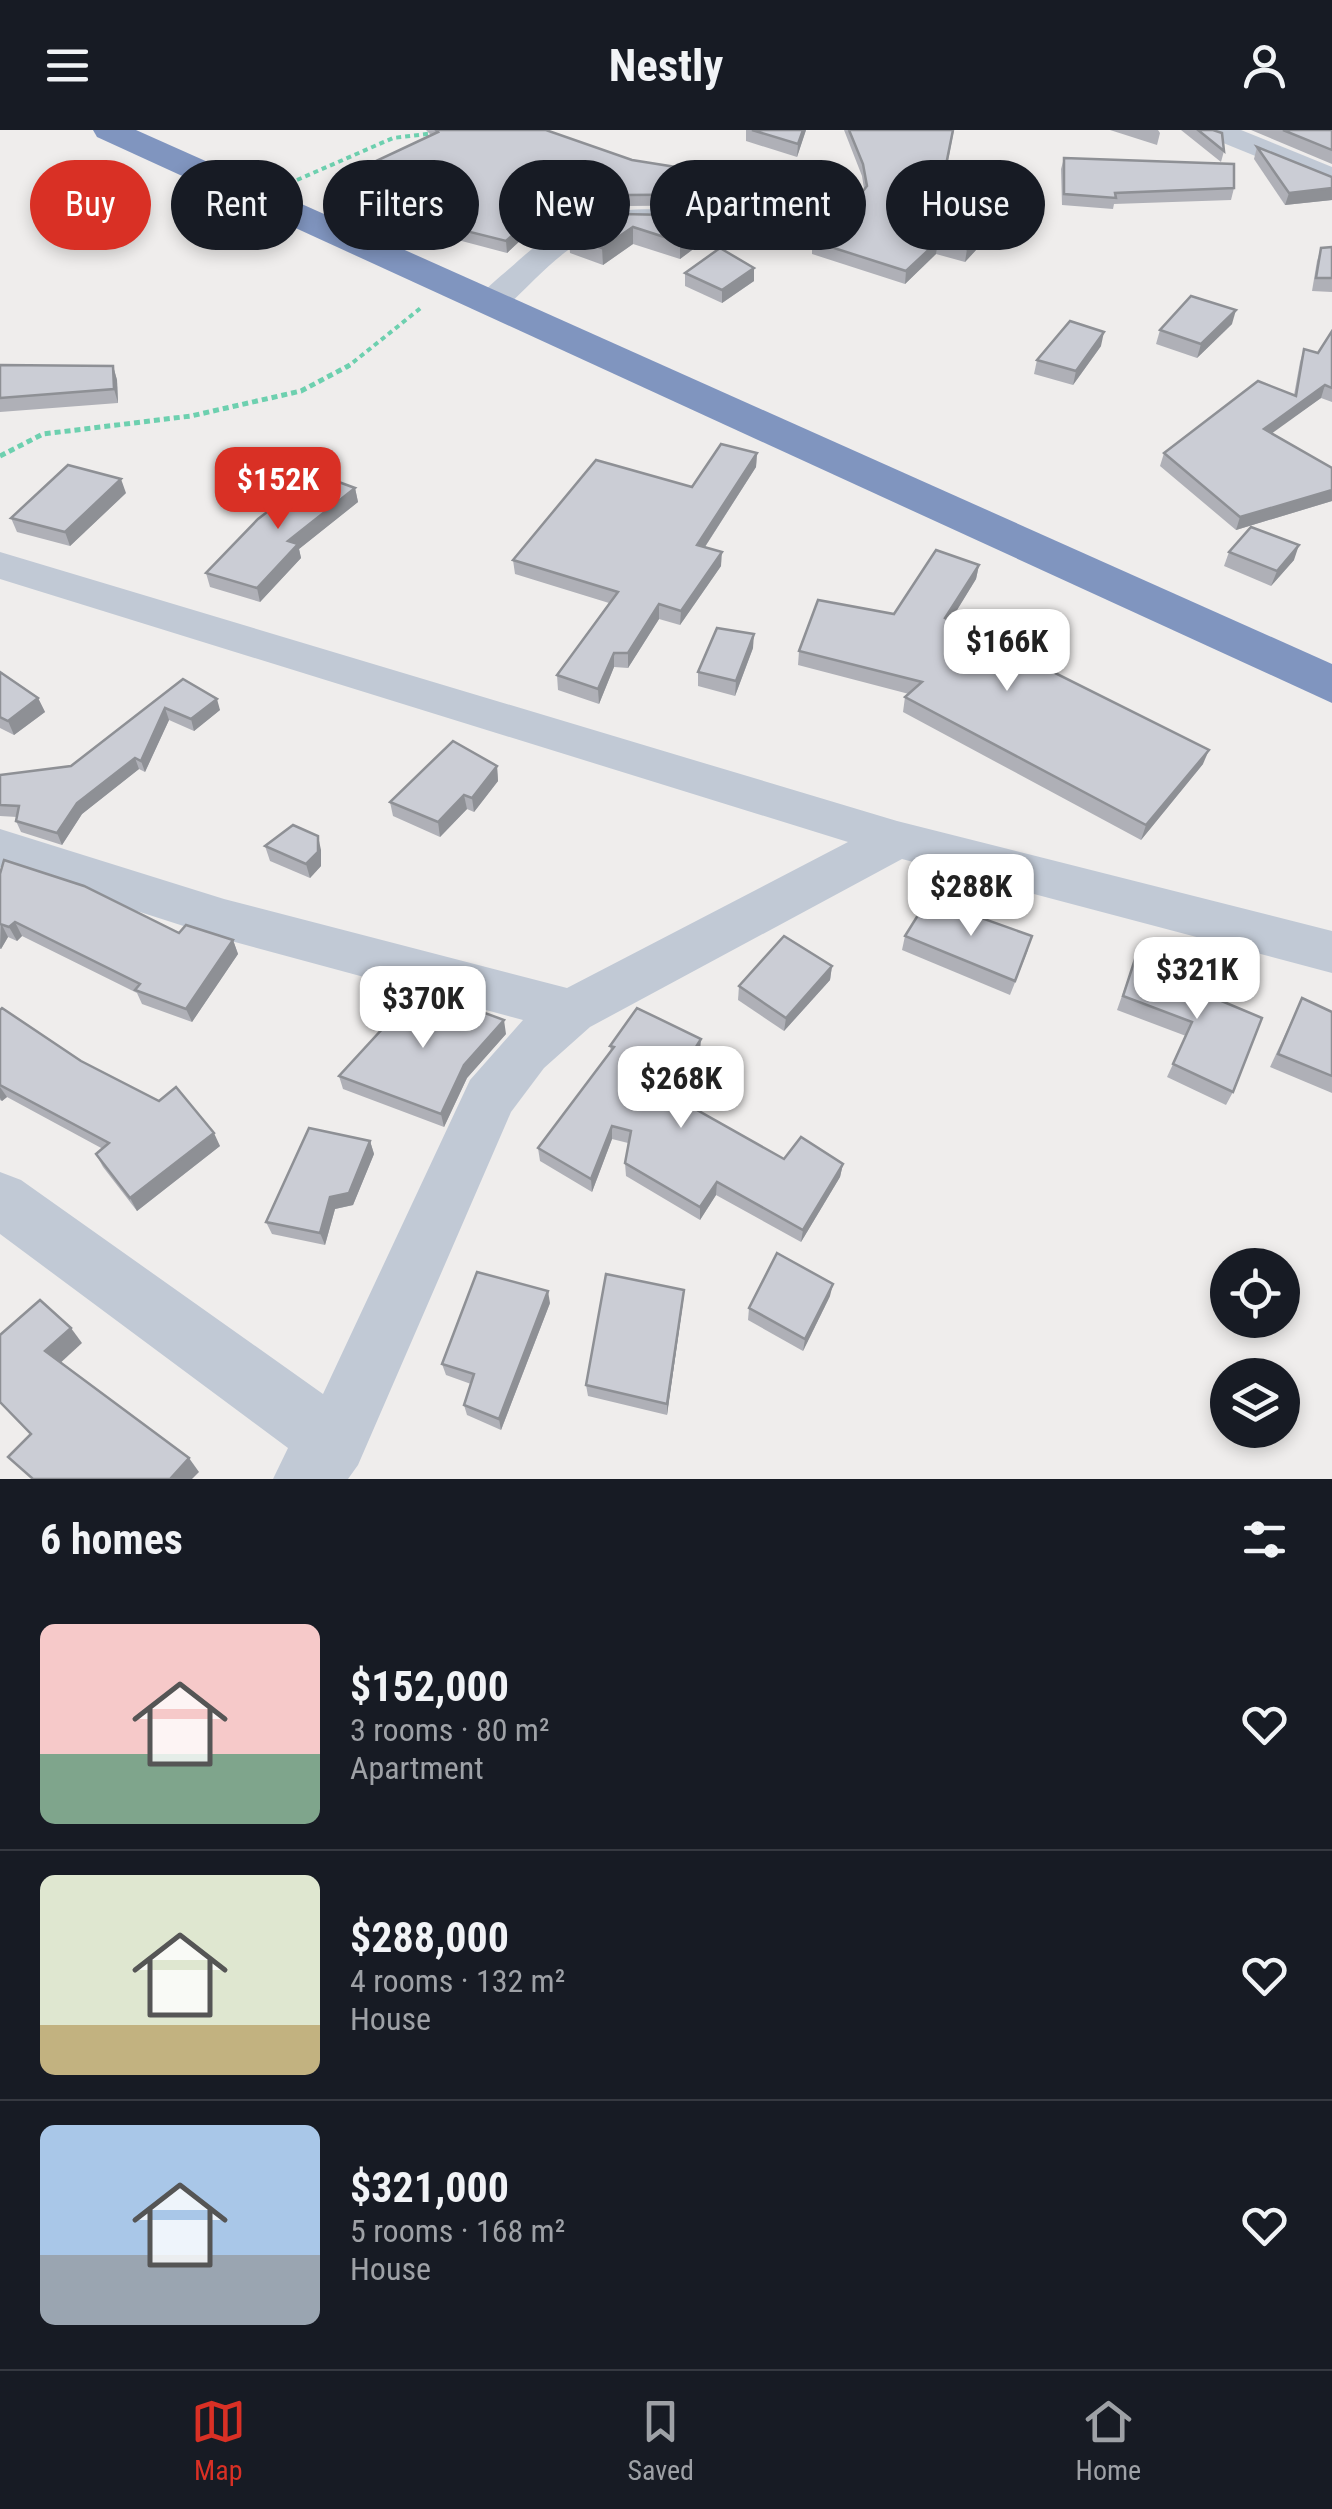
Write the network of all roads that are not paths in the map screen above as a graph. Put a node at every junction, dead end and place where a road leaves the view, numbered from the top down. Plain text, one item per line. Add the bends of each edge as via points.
1 (110, 130) edge
2 (1216, 130) edge
3 (1332, 178) edge
4 (650, 219) edge
5 (491, 303) junction
6 (0, 565) edge
7 (1332, 685) edge
8 (897, 839) junction
9 (0, 848) edge
10 (1332, 952) edge
11 (571, 1010) junction
12 (0, 1198) edge
13 (320, 1460) edge

1 - 5 highway
2 - 3 street
4 - 5 street via 582,230
5 - 7 highway
6 - 8 street
8 - 10 street
8 - 11 street
9 - 11 street via 224,918
11 - 13 street via 525,1052 490,1097
12 - 13 street

